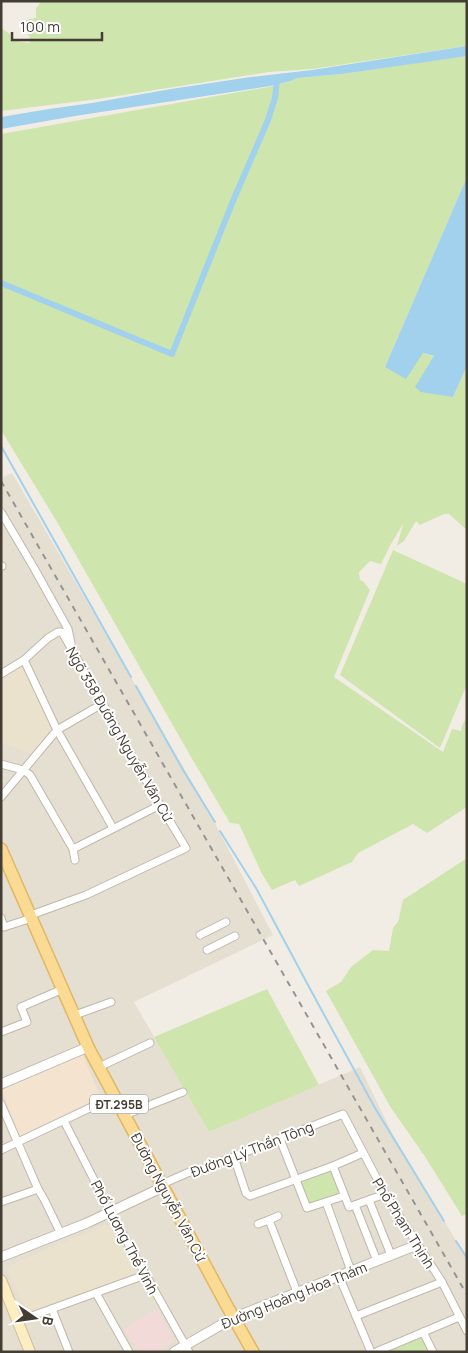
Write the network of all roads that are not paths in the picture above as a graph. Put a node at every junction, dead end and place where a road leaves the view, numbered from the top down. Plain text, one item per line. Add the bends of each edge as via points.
1 (1, 512) edge
2 (72, 650) junction
3 (24, 660) junction
4 (1, 674) edge
5 (102, 704) junction
6 (57, 730) junction
7 (1, 764) edge
8 (23, 770) junction
9 (1, 797) edge
10 (160, 805) junction
11 (113, 828) junction
12 (1, 849) edge
13 (73, 849) junction
14 (75, 860) dead end
15 (31, 916) junction
16 (1, 918) edge
17 (226, 922) dead end
18 (200, 935) dead end
19 (235, 936) dead end
20 (207, 950) dead end
21 (63, 989) junction
22 (111, 1002) dead end
23 (74, 1015) junction
24 (1, 1032) edge
25 (150, 1043) dead end
26 (88, 1047) junction
27 (99, 1067) junction
28 (1, 1084) edge
29 (183, 1092) dead end
30 (115, 1096) junction
31 (1, 1104) edge
32 (343, 1114) joint
33 (125, 1115) junction
34 (64, 1121) junction
35 (280, 1139) junction
36 (18, 1143) junction
37 (1, 1150) edge
38 (363, 1153) junction
39 (234, 1157) junction
40 (333, 1166) junction
41 (296, 1181) junction
42 (163, 1186) junction
43 (38, 1189) junction
44 (385, 1194) junction
45 (344, 1196) junction
46 (369, 1200) junction
47 (1, 1202) edge
48 (326, 1202) junction
49 (355, 1205) junction
50 (111, 1213) junction
51 (278, 1216) dead end
52 (269, 1220) junction
53 (258, 1224) dead end
54 (61, 1234) junction
55 (417, 1245) junction
56 (391, 1256) junction
57 (1, 1257) edge
58 (377, 1261) junction
59 (351, 1272) junction
60 (145, 1275) junction
61 (339, 1276) junction
62 (1, 1280) edge
63 (442, 1282) junction
64 (96, 1292) junction
65 (297, 1292) junction
66 (52, 1309) junction
67 (356, 1316) junction
68 (459, 1316) junction
69 (234, 1318) junction
70 (18, 1322) junction
71 (467, 1331) edge
72 (423, 1332) junction
73 (187, 1348) edge
74 (30, 1352) edge
75 (69, 1352) edge
76 (130, 1352) edge
77 (174, 1352) edge
78 (253, 1352) edge
79 (372, 1352) edge
80 (376, 1352) edge
81 (433, 1352) edge

1 - 2 street via 68,629
2 - 3 street, Ngõ 358 Đường Nguyễn Văn Cừ via 60,631
2 - 5 street, Ngõ 358 Đường Nguyễn Văn Cừ
3 - 4 street, Ngõ 358 Đường Nguyễn Văn Cừ
3 - 6 street
5 - 6 street
5 - 10 street, Ngõ 358 Đường Nguyễn Văn Cừ
6 - 8 street
6 - 11 street
7 - 8 street
8 - 9 street
8 - 13 street via 30,775
10 - 11 street
10 - 15 street, Ngõ 358 Đường Nguyễn Văn Cừ via 186,848 92,893
11 - 13 street
12 - 15 main road, Đường Nguyễn Văn Cừ / ĐT.295B
13 - 14 street
15 - 16 street via 4,927
15 - 21 main road, Đường Nguyễn Văn Cừ / ĐT.295B
17 - 18 street
19 - 20 street
21 - 23 main road, Đường Nguyễn Văn Cừ / ĐT.295B
21 - 24 street via 21,1007 27,1022
22 - 23 street
23 - 26 main road, Đường Nguyễn Văn Cừ / ĐT.295B
25 - 27 street
26 - 27 main road, Đường Nguyễn Văn Cừ / ĐT.295B
26 - 28 street
27 - 30 main road, Đường Nguyễn Văn Cừ / ĐT.295B
29 - 33 street
30 - 33 main road, Đường Nguyễn Văn Cừ / ĐT.295B
30 - 34 street
31 - 36 street
32 - 35 street, Đường Lý Thần Tông
32 - 38 street, Phố Phạm Thịnh
33 - 42 main road, Đường Nguyễn Văn Cừ / ĐT.295B
34 - 36 street
34 - 50 street, Phố Lương Thế Vinh
35 - 39 street, Đường Lý Thần Tông
35 - 41 street
36 - 37 street
36 - 43 street
38 - 40 street
38 - 44 street, Phố Phạm Thịnh
39 - 41 street via 248,1196
39 - 42 street, Đường Lý Thần Tông via 192,1171
40 - 41 street
40 - 45 street
41 - 48 street via 307,1208
42 - 50 street, Đường Lý Thần Tông
42 - 69 main road, Đường Nguyễn Văn Cừ / ĐT.295B
43 - 47 street
43 - 54 street
44 - 46 street
44 - 55 street, Phố Phạm Thịnh
45 - 48 street
45 - 49 street via 349,1207
46 - 49 street
46 - 56 street
48 - 59 street
49 - 58 street
50 - 54 street, Đường Lý Thần Tông
50 - 60 street, Phố Lương Thế Vinh
51 - 52 street
52 - 53 street
52 - 65 street
54 - 57 street, Đường Lý Thần Tông
55 - 56 street, Đường Hoàng Hoa Thám
55 - 63 street, Phố Phạm Thịnh
56 - 58 street, Đường Hoàng Hoa Thám
58 - 59 street, Đường Hoàng Hoa Thám
59 - 61 street, Đường Hoàng Hoa Thám
60 - 64 street
60 - 73 street, Phố Lương Thế Vinh
61 - 65 street, Đường Hoàng Hoa Thám
61 - 67 street
62 - 70 main road
63 - 67 street
63 - 68 street, Phố Phạm Thịnh
64 - 66 street
64 - 76 street
65 - 69 street, Đường Hoàng Hoa Thám
66 - 70 street
66 - 75 street
67 - 79 street
68 - 71 street, Phố Phạm Thịnh
68 - 72 street
69 - 73 street, Đường Hoàng Hoa Thám
69 - 78 main road, Đường Nguyễn Văn Cừ / ĐT.295B
70 - 74 main road
72 - 80 street
72 - 81 street
73 - 77 street, Đường Hoàng Hoa Thám

